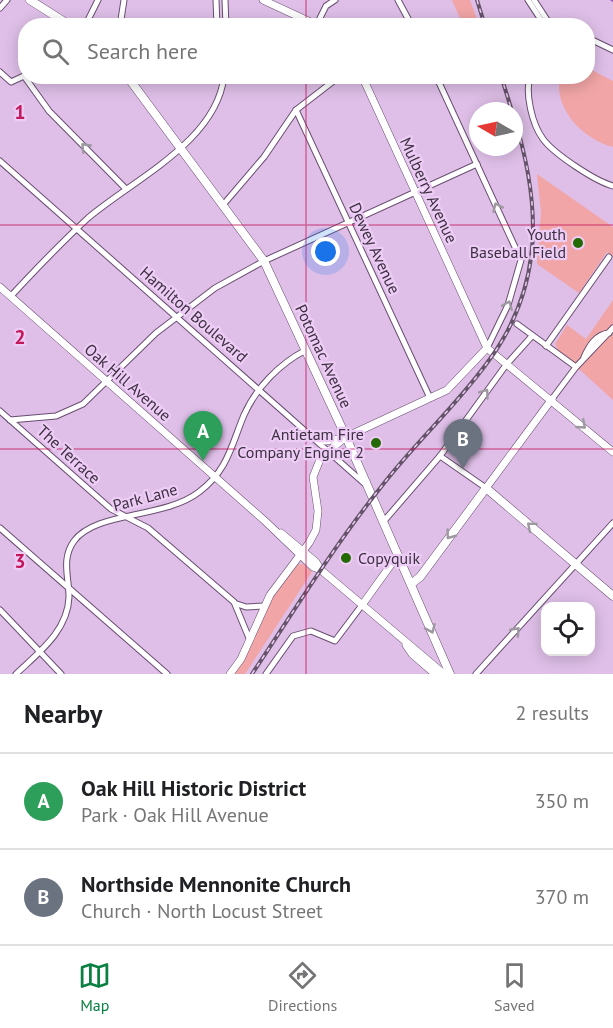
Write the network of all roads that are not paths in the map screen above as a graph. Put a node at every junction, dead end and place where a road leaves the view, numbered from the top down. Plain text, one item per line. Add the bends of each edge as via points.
1 (7, 0) edge
2 (30, 0) edge
3 (98, 0) edge
4 (124, 0) edge
5 (216, 0) edge
6 (225, 0) edge
7 (262, 0) edge
8 (335, 0) edge
9 (398, 0) edge
10 (528, 0) edge
11 (534, 0) edge
12 (328, 3) edge
13 (0, 8) edge
14 (58, 18) edge
15 (88, 18) edge
16 (121, 18) edge
17 (217, 18) edge
18 (225, 18) edge
19 (302, 18) edge
20 (321, 18) edge
21 (408, 18) edge
22 (540, 18) edge
23 (546, 18) edge
24 (595, 41) edge
25 (613, 50) edge
26 (0, 72) edge
27 (18, 79) edge
28 (30, 84) edge
29 (133, 84) edge
30 (222, 84) edge
31 (330, 84) edge
32 (366, 84) edge
33 (440, 84) edge
34 (530, 84) edge
35 (296, 110) junction
36 (180, 148) junction
37 (0, 161) edge
38 (477, 164) junction
39 (613, 186) edge
40 (126, 189) junction
41 (416, 193) junction
42 (223, 205) junction
43 (349, 224) junction
44 (77, 229) junction
45 (609, 257) dead end
46 (264, 261) junction
47 (0, 287) edge
48 (10, 296) junction
49 (176, 316) junction
50 (517, 324) dead end
51 (611, 331) edge
52 (532, 336) junction
53 (546, 346) junction
54 (487, 348) junction
55 (306, 350) junction
56 (506, 365) junction
57 (576, 367) junction
58 (108, 382) junction
59 (260, 389) junction
60 (430, 398) junction
61 (552, 399) junction
62 (4, 415) edge
63 (346, 436) junction
64 (316, 439) junction
65 (327, 450) junction
66 (613, 452) edge
67 (440, 456) junction
68 (215, 476) junction
69 (369, 488) junction
70 (486, 489) junction
71 (126, 518) junction
72 (384, 521) junction
73 (613, 523) edge
74 (0, 528) edge
75 (302, 553) junction
76 (399, 555) junction
77 (576, 564) junction
78 (411, 584) junction
79 (67, 586) junction
80 (613, 596) edge
81 (234, 602) junction
82 (362, 605) junction
83 (264, 606) junction
84 (0, 610) edge
85 (249, 638) junction
86 (405, 643) junction
87 (40, 652) junction
88 (16, 674) edge
89 (60, 674) edge
90 (167, 674) edge
91 (230, 674) edge
92 (266, 674) edge
93 (435, 674) edge
94 (444, 674) edge
95 (450, 674) edge
96 (476, 674) edge

1 - 13 street
2 - 14 main road
3 - 15 street
4 - 16 street
5 - 17 street
6 - 18 street
7 - 19 street
8 - 12 street
9 - 21 street
10 - 22 street
11 - 23 street
12 - 20 street
24 - 25 street
26 - 27 street via 11,82
40 -> 28 street via 49,111
29 - 36 main road, Potomac Avenue
30 - 36 street via 213,113
31 - 35 street
32 - 41 street, Mulberry Avenue
33 - 38 street
34 - 39 street via 529,99 543,138 598,180
35 - 42 street via 264,157
35 - 43 street, Dewey Avenue
36 - 40 street
36 - 42 main road, Potomac Avenue
37 - 44 street, Hamilton Boulevard
38 - 41 street
54 -> 38 street via 508,305 521,260
40 - 44 street
41 - 43 street
41 - 54 street, Mulberry Avenue
42 - 46 main road, Potomac Avenue
43 - 46 street
43 - 60 street, Dewey Avenue
44 - 48 street
44 - 49 street, Hamilton Boulevard
45 - 53 street
46 - 49 street via 215,288
46 - 55 main road, Potomac Avenue
47 - 48 street, Oak Hill Avenue
48 - 58 street, Oak Hill Avenue
49 - 58 street
49 - 59 street, Hamilton Boulevard
50 - 52 street
51 - 57 street
52 - 53 street
52 - 56 street
53 - 57 street
54 - 56 street
54 - 60 street via 452,385
55 - 59 street, Park Lane via 285,363
55 - 63 main road, Potomac Avenue
56 - 61 street
67 -> 56 street
57 - 61 street
58 - 62 street via 93,397 69,411 44,418
58 - 68 street, Oak Hill Avenue
59 - 64 street, Hamilton Boulevard
59 - 68 street, Park Lane via 244,415 231,453
60 - 63 street
61 -> 66 street
61 - 70 street
62 - 71 street, The Terrace
63 - 64 street
63 - 65 street
63 - 69 main road, Potomac Avenue
64 - 65 street, Hamilton Boulevard
65 - 69 street, Hamilton Boulevard
65 - 75 street via 314,470 318,523
67 - 70 street
67 - 72 street
68 - 71 street, Park Lane via 182,502
68 - 75 street, Oak Hill Avenue
69 - 72 main road, Potomac Avenue
77 -> 70 main road
70 -> 78 main road
71 - 79 street, Park Lane via 89,527 74,541 67,556
71 - 81 street, The Terrace via 155,534
72 - 76 main road, Potomac Avenue
73 - 77 street
74 - 79 street
75 - 82 street, Oak Hill Avenue
75 - 83 street
76 - 78 main road, Potomac Avenue
76 - 82 street
77 - 80 main road
96 -> 77 street
78 -> 95 main road, Potomac Avenue
79 - 87 street, Park Lane via 69,597 64,618
79 - 90 street
81 - 83 street via 246,608
81 - 85 street, The Terrace
82 - 86 street, Oak Hill Avenue
82 - 92 street via 335,641 311,632 293,636
83 - 85 street
84 - 87 street
85 - 91 street
86 - 93 street, Oak Hill Avenue
86 - 94 street, Oak Hill Avenue
87 - 88 street, Park Lane
87 - 89 street

